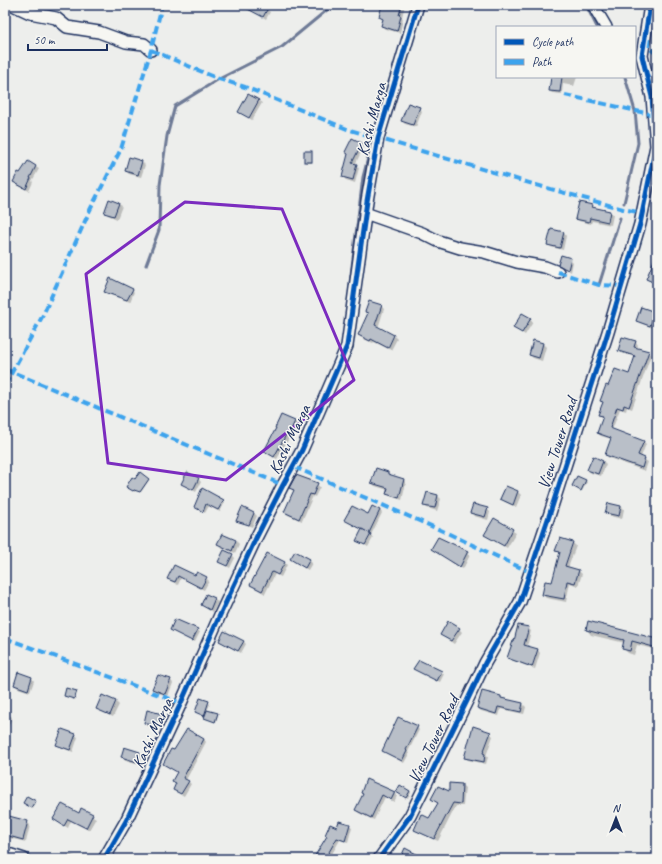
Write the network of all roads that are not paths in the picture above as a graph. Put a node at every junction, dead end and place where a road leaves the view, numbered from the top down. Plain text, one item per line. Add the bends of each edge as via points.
1 (13, 5) edge
2 (418, 5) edge
3 (593, 5) edge
4 (650, 5) edge
5 (605, 26) edge
6 (151, 50) dead end
7 (639, 54) edge
8 (365, 213) junction
9 (558, 272) dead end
10 (5, 853) edge
11 (24, 859) edge
12 (104, 859) edge
13 (379, 859) edge

1 - 6 street via 30,14 56,18 67,27 144,44
2 - 8 street, Kashi Marga via 378,138
3 - 5 street
4 - 7 street, View Tower Road
7 - 13 street, View Tower Road via 652,97 654,115 656,146 648,187 622,286 544,532 520,602 485,662 410,816
8 - 9 street via 460,248
8 - 12 street, Kashi Marga via 348,346 302,450 256,538 126,820
10 - 11 street

